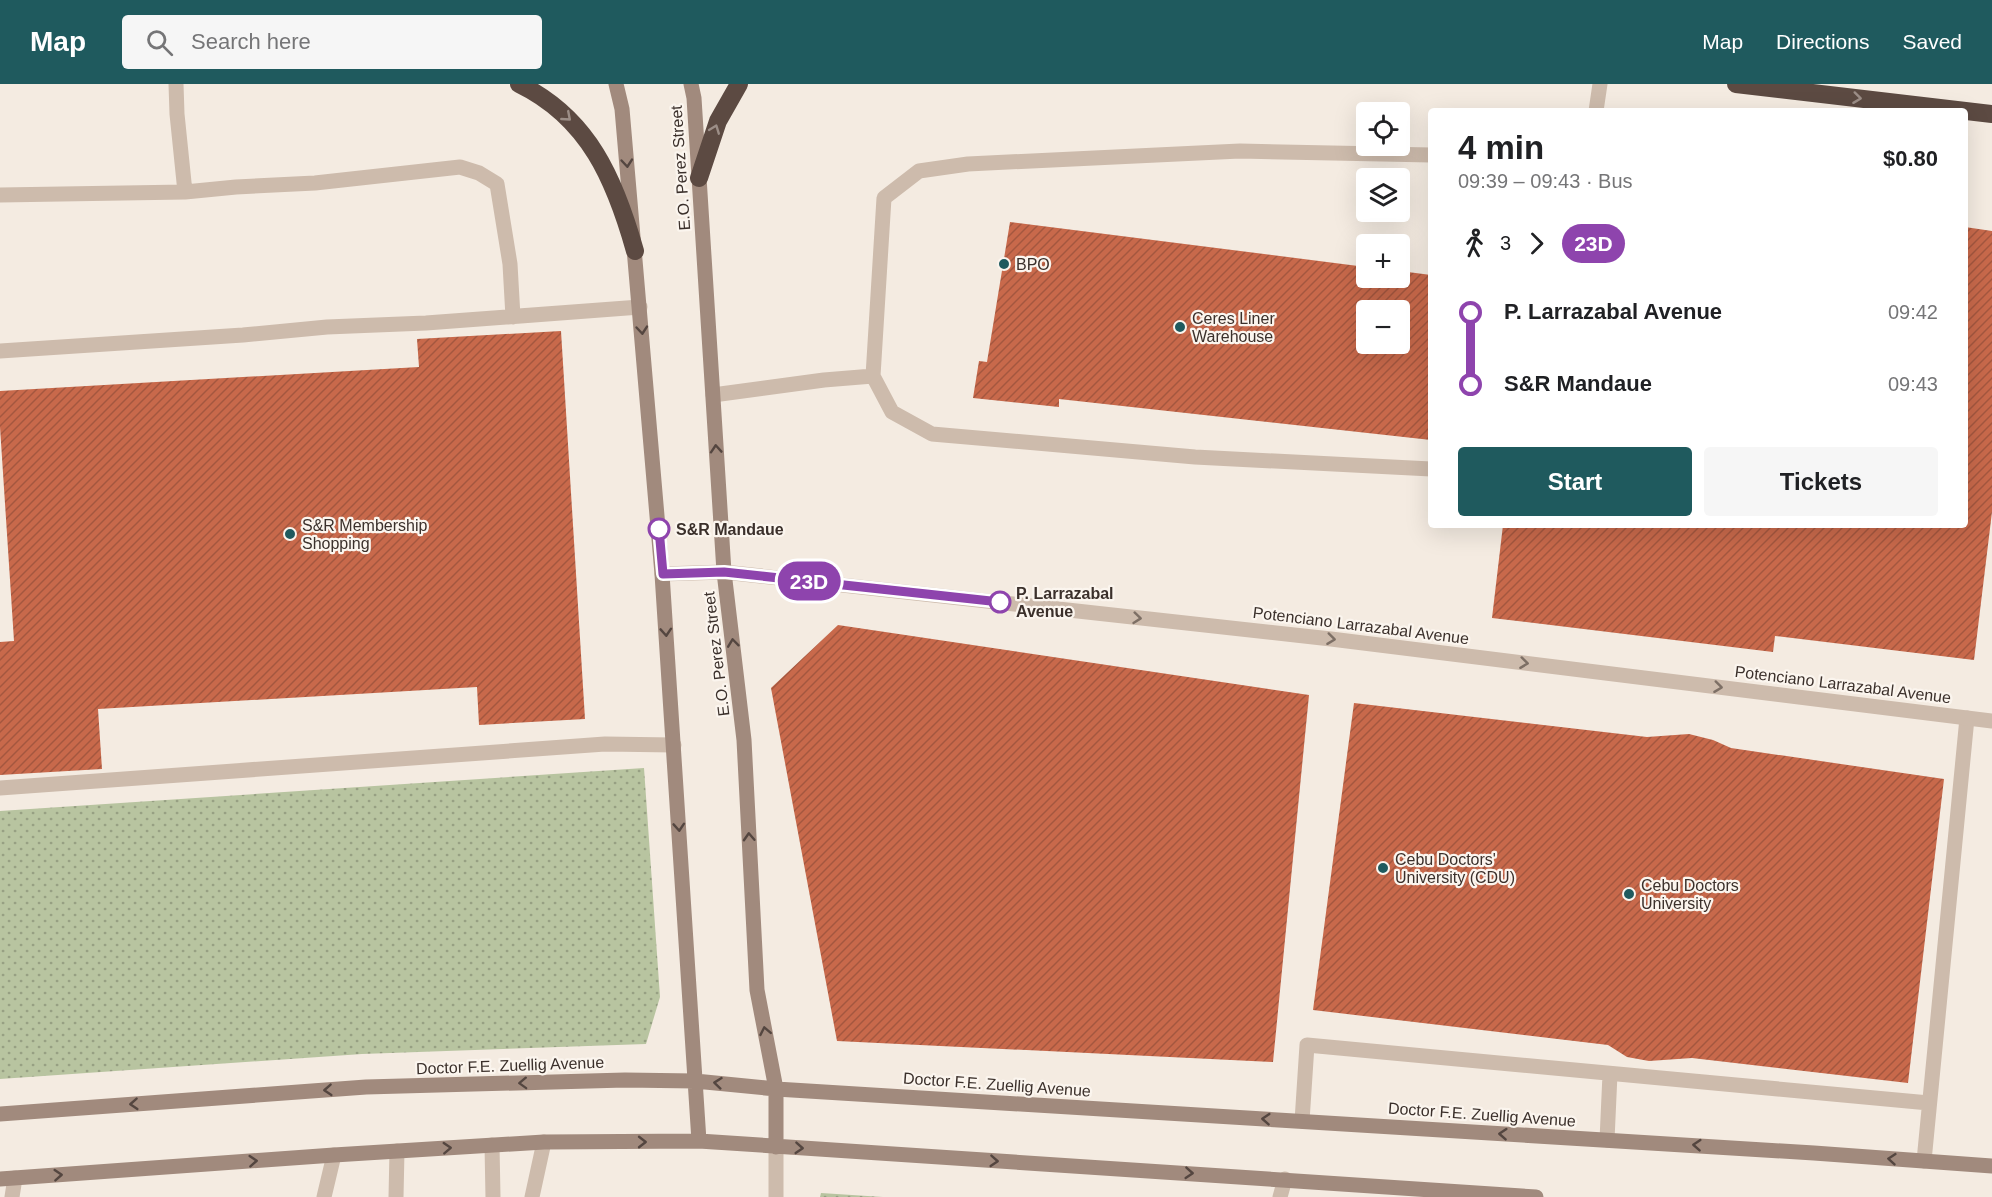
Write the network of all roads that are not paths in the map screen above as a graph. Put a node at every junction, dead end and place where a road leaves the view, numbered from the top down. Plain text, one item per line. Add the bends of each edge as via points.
1 (176, 84) edge
2 (519, 84) edge
3 (616, 84) edge
4 (691, 84) edge
5 (739, 84) edge
6 (1600, 84) edge
7 (1736, 84) edge
8 (1883, 92) edge
9 (1596, 108) edge
10 (1952, 108) edge
11 (1968, 111) edge
12 (1992, 114) edge
13 (1428, 155) edge
14 (699, 178) junction
15 (185, 192) junction
16 (0, 195) edge
17 (635, 251) junction
18 (640, 308) junction
19 (513, 317) junction
20 (0, 351) edge
21 (873, 376) junction
22 (713, 395) junction
23 (1428, 469) edge
24 (724, 572) junction
25 (663, 574) junction
26 (1967, 718) junction
27 (1992, 721) edge
28 (674, 745) junction
29 (0, 788) edge
30 (1610, 1074) junction
31 (695, 1081) junction
32 (776, 1089) junction
33 (1929, 1103) junction
34 (0, 1114) edge
35 (1302, 1121) junction
36 (1606, 1140) junction
37 (699, 1141) junction
38 (544, 1142) junction
39 (492, 1145) junction
40 (776, 1147) junction
41 (397, 1151) junction
42 (334, 1155) junction
43 (1924, 1161) junction
44 (1992, 1166) edge
45 (8, 1178) edge
46 (1285, 1179) junction
47 (12, 1197) edge
48 (324, 1197) edge
49 (396, 1197) edge
50 (494, 1197) edge
51 (532, 1197) edge
52 (776, 1197) edge
53 (1280, 1197) edge
54 (1536, 1197) edge

1 - 15 street
2 -> 17 highway via 563,114 590,144 623,207
3 -> 17 street via 622,109
4 - 14 street, E.O. Perez Street
14 -> 5 highway via 718,121
6 - 9 street
7 -> 8 highway
8 - 10 highway
11 - 12 highway
13 - 21 street via 1240,151 968,164 919,171 884,198
14 - 22 street, E.O. Perez Street
15 - 16 street
15 - 19 street via 460,167 479,173 496,184 510,264
17 - 18 street
18 - 19 street
18 -> 25 street
19 - 20 street
21 - 22 street
21 - 23 street via 892,412 932,434 1195,457
24 -> 22 street, E.O. Perez Street
24 - 25 street, Potenciano Larrazabal Avenue
24 -> 26 street, Potenciano Larrazabal Avenue via 1342,640
32 -> 24 street, E.O. Perez Street via 757,990 744,740
25 -> 28 street
26 - 27 street, Potenciano Larrazabal Avenue
26 - 33 street
28 - 29 street via 605,744
28 -> 31 street
30 - 33 street
30 - 35 street via 1307,1045
30 - 36 street
32 -> 31 street, Doctor F.E. Zuellig Avenue
31 -> 34 street, Doctor F.E. Zuellig Avenue via 366,1087
31 - 37 street
35 -> 32 street, Doctor F.E. Zuellig Avenue
32 - 40 street, E.O. Perez Street
33 - 43 street
36 -> 35 street, Doctor F.E. Zuellig Avenue
43 -> 36 street, Doctor F.E. Zuellig Avenue
38 -> 37 street
37 - 40 street
38 - 39 street
38 - 51 street
41 -> 39 street
39 - 50 street
40 -> 46 street
40 - 52 street
41 - 42 street
41 - 49 street
45 -> 42 street
42 - 48 street
43 - 44 street, Doctor F.E. Zuellig Avenue
45 - 47 street
46 - 53 street
46 - 54 street

